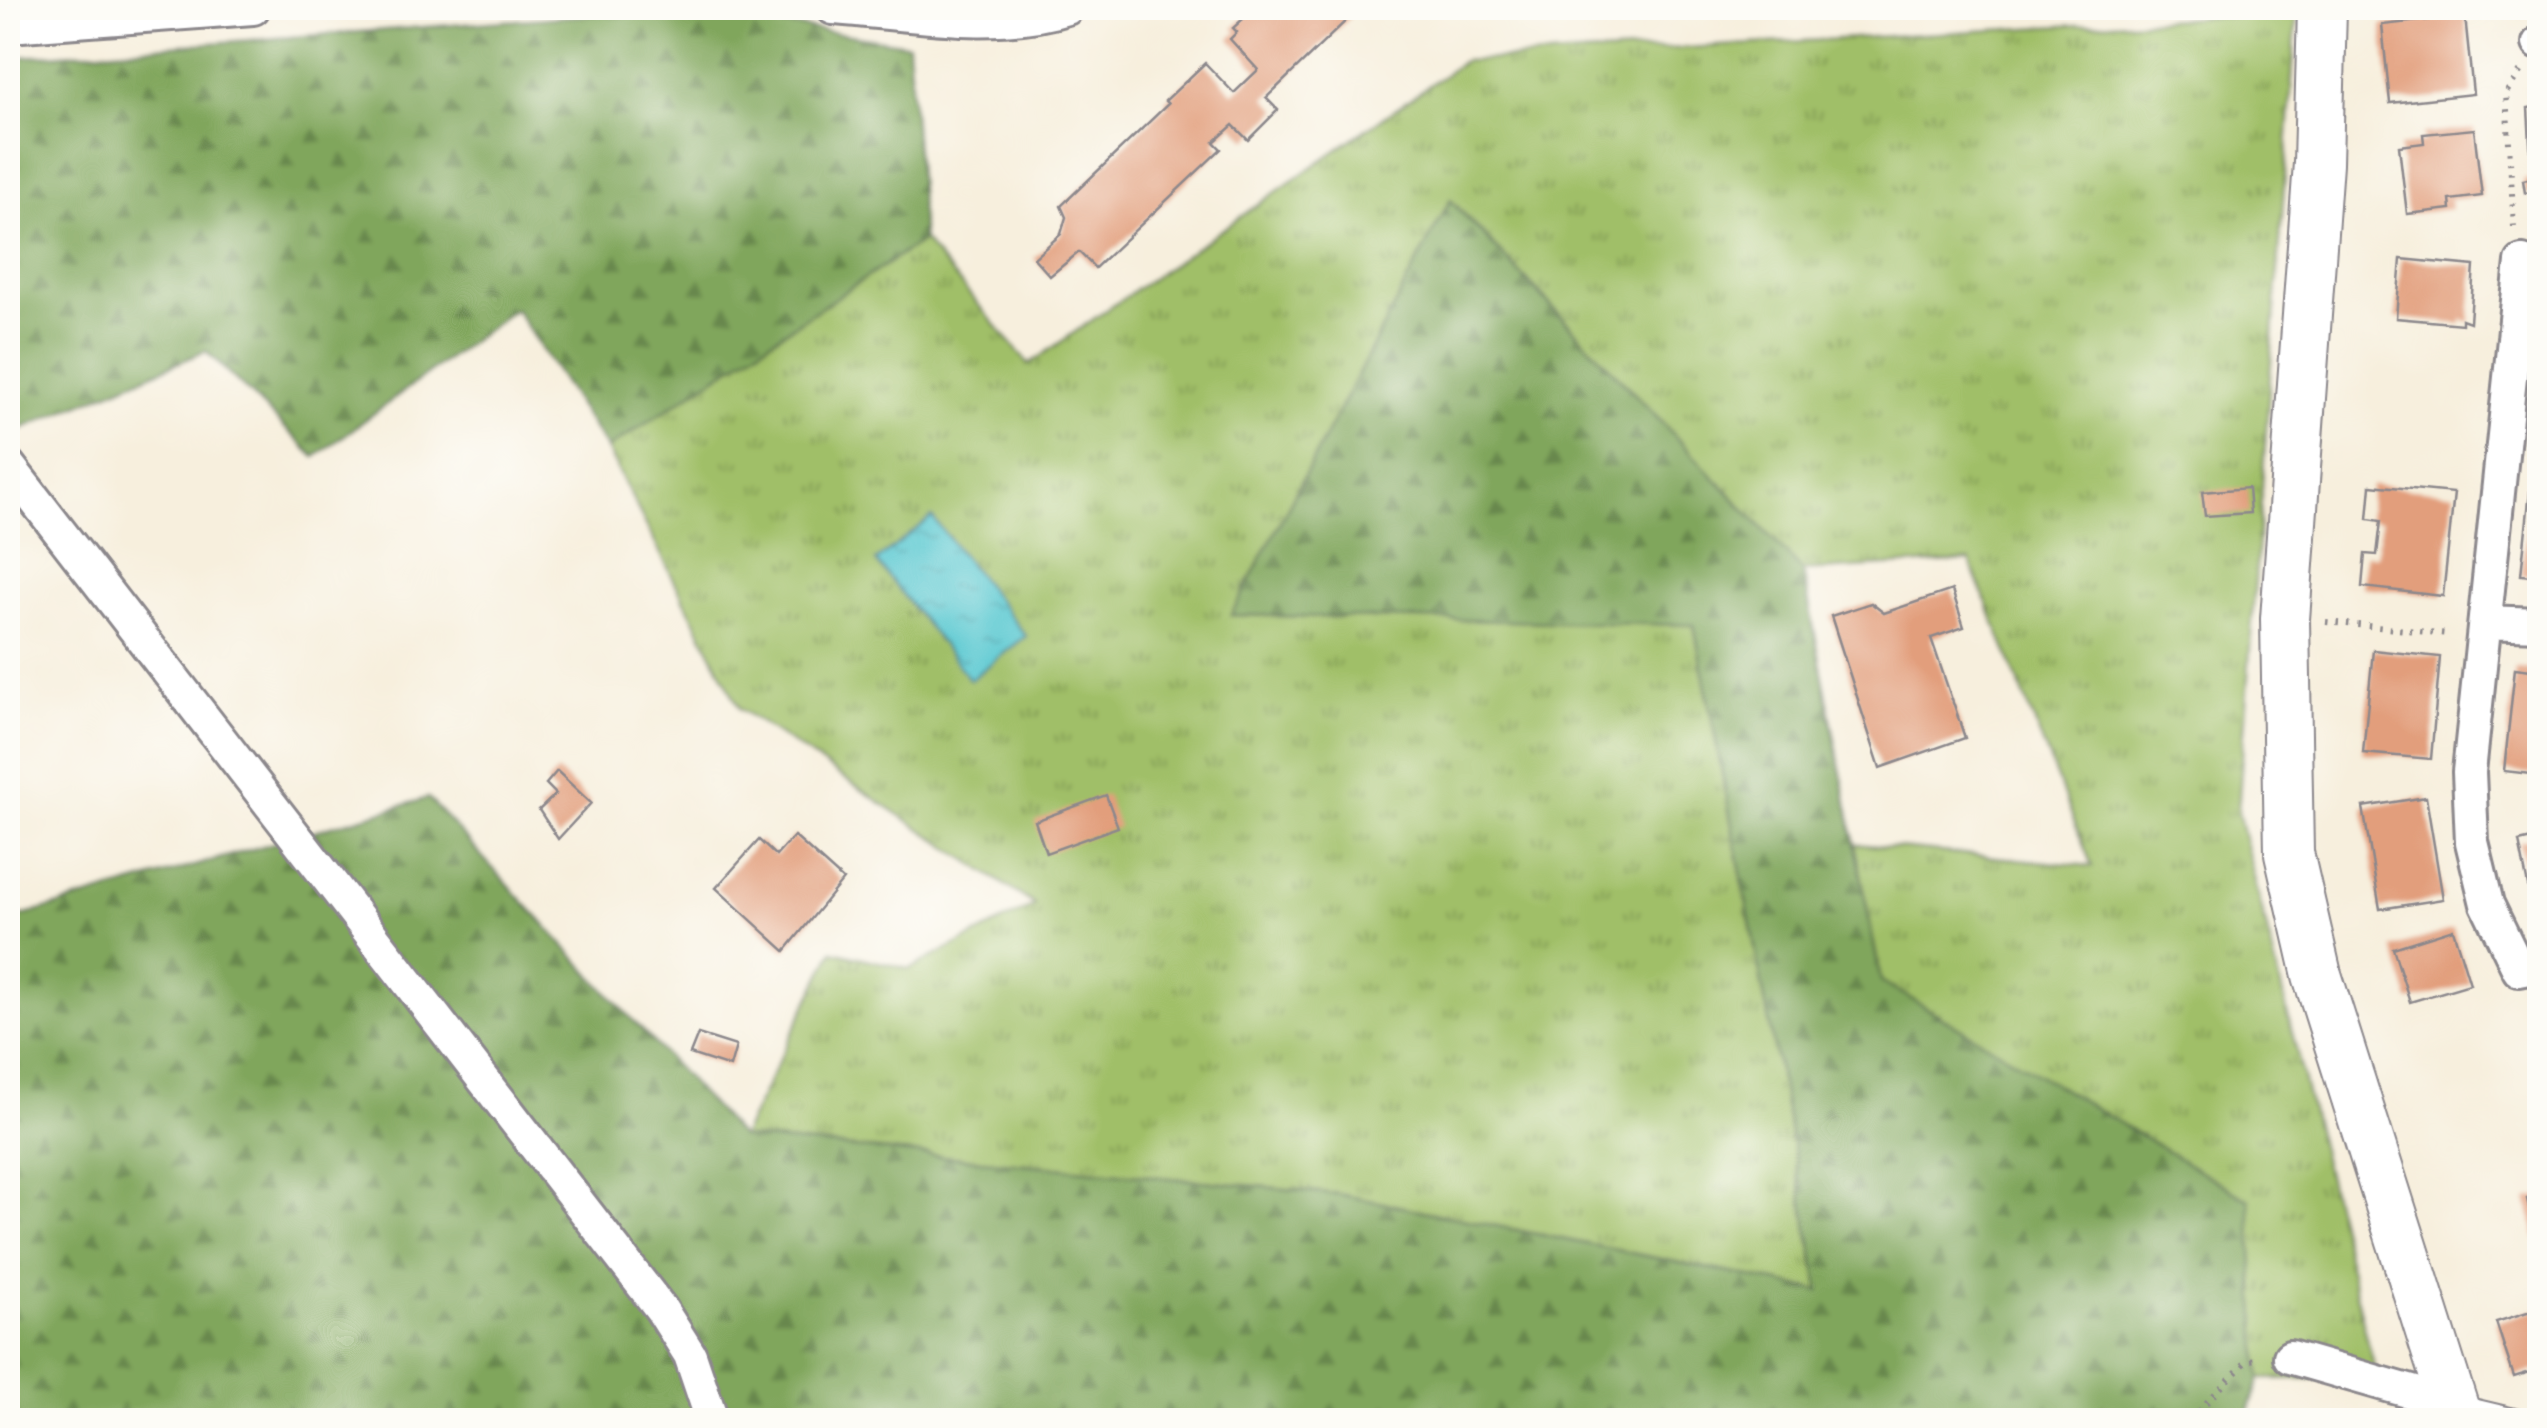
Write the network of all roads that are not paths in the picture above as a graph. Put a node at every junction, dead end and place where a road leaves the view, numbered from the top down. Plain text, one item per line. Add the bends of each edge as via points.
1 (253, 8) edge
2 (833, 8) edge
3 (1067, 8) edge
4 (2322, 8) edge
5 (8, 26) edge
6 (2522, 262) road end
7 (8, 465) edge
8 (2540, 624) edge
9 (2484, 629) junction
10 (2540, 966) edge
11 (2290, 1357) road end
12 (2454, 1412) edge
13 (712, 1420) edge
14 (2522, 1420) edge

1 - 5 street
2 - 3 street via 972,18
4 - 12 main road via 2318,164 2285,619 2288,852 2317,974
6 - 9 street
7 - 13 street via 661,1309 690,1354
8 - 9 street
9 - 10 street via 2468,772 2472,842 2487,904 2520,970
11 - 12 street
12 - 14 lane

